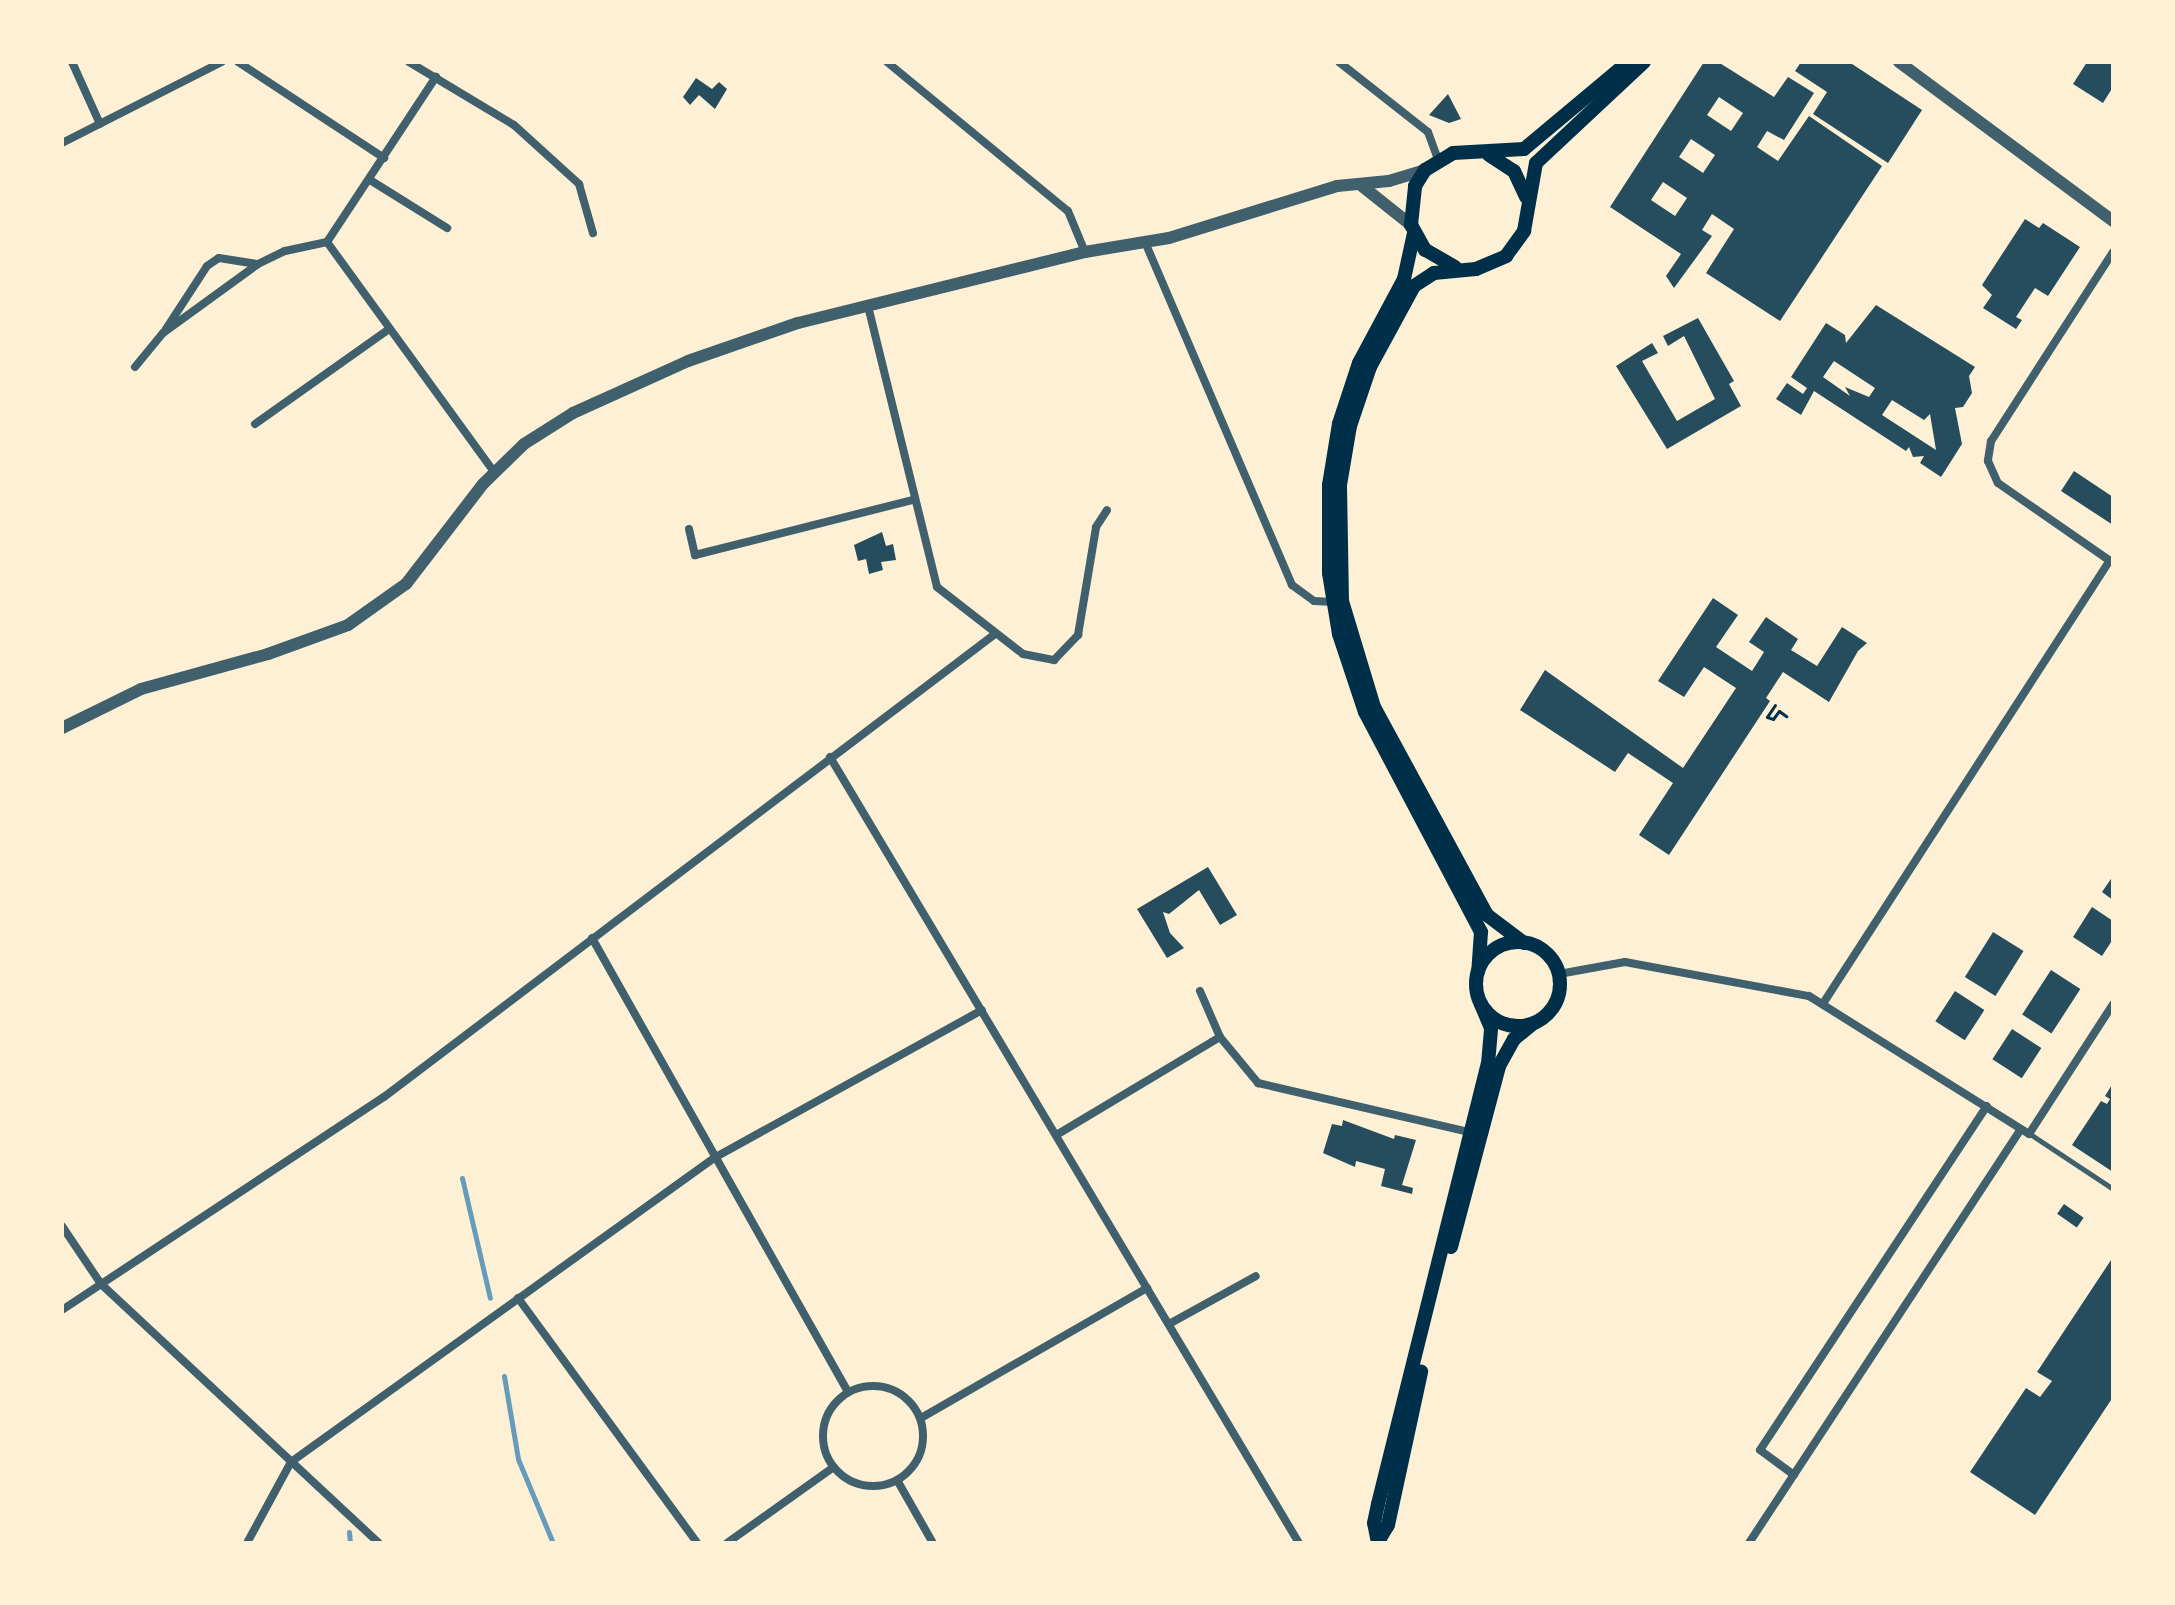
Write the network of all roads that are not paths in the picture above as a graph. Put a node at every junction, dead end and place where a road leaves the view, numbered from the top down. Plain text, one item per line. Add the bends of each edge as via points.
1 (72, 62) edge
2 (222, 62) edge
3 (238, 62) edge
4 (409, 62) edge
5 (887, 62) edge
6 (1339, 62) edge
7 (1628, 62) edge
8 (1644, 62) edge
9 (1899, 62) edge
10 (436, 77) junction
11 (100, 124) junction
12 (62, 143) edge
13 (1485, 153) junction
14 (384, 158) junction
15 (1438, 160) junction
16 (1425, 170) junction
17 (370, 180) junction
18 (1362, 186) junction
19 (1528, 201) junction
20 (2113, 221) edge
21 (447, 228) dead end
22 (1413, 229) junction
23 (593, 233) dead end
24 (327, 242) junction
25 (1145, 242) junction
26 (1085, 252) junction
27 (2113, 252) edge
28 (258, 264) junction
29 (1460, 269) junction
30 (868, 306) junction
31 (388, 330) junction
32 (163, 333) junction
33 (135, 367) dead end
34 (255, 424) dead end
35 (494, 472) junction
36 (913, 500) junction
37 (1107, 510) dead end
38 (689, 529) dead end
39 (2111, 562) edge
40 (1333, 602) junction
41 (995, 634) junction
42 (62, 728) edge
43 (830, 757) junction
44 (592, 938) junction
45 (1524, 943) junction
46 (1478, 971) junction
47 (1559, 974) junction
48 (1200, 991) dead end
49 (1824, 1002) junction
50 (1481, 1004) junction
51 (2113, 1004) edge
52 (982, 1010) junction
53 (1534, 1023) junction
54 (1220, 1037) junction
55 (1987, 1106) junction
56 (2025, 1131) junction
57 (1468, 1132) junction
58 (1058, 1134) junction
59 (714, 1158) junction
60 (2113, 1189) edge
61 (62, 1226) edge
62 (1256, 1276) dead end
63 (101, 1284) junction
64 (1147, 1288) junction
65 (518, 1298) junction
66 (62, 1310) edge
67 (1169, 1324) junction
68 (848, 1392) junction
69 (921, 1418) junction
70 (291, 1462) junction
71 (834, 1467) junction
72 (1794, 1475) junction
73 (897, 1480) junction
74 (1378, 1541) edge
75 (247, 1543) edge
76 (379, 1543) edge
77 (697, 1543) edge
78 (727, 1543) edge
79 (933, 1543) edge
80 (1299, 1543) edge
81 (1749, 1543) edge

1 - 11 street
2 - 11 street
3 - 14 street
4 - 10 street
5 - 26 street via 1068,211
6 - 15 street via 1428,132
7 - 13 main road via 1524,149
8 - 19 main road via 1544,151 1530,174
9 - 20 street
10 - 14 street
10 - 23 street via 514,125 579,184
11 - 12 street
13 - 15 main road via 1453,153
13 - 19 main road via 1514,171
14 - 17 street
15 - 16 main road
16 - 18 street
16 - 22 main road via 1415,186
17 - 21 street
17 - 24 street
18 - 22 street
18 - 25 street via 1337,186
19 - 29 main road via 1524,231 1506,256 1484,267
22 - 29 main road via 1425,250
22 - 40 main road via 1404,279 1365,349 1339,424 1327,514
24 - 28 street via 285,251
24 - 31 street
25 - 26 street
25 - 40 street via 1292,585 1314,601
26 - 30 street
27 - 39 street via 1991,441 1988,461 1998,483
28 - 32 street
28 - 32 street via 219,258 207,266
29 - 45 main road via 1434,273 1414,286 1370,367 1342,470 1339,572 1357,659 1396,752 1487,915
30 - 35 street via 755,335 615,393 544,430
30 - 36 street
31 - 34 street
31 - 35 street
32 - 33 street
35 - 42 street via 406,584 360,617 298,644 141,689
36 - 38 street via 695,555
36 - 41 street via 937,587
37 - 41 street via 1096,527 1078,635 1063,654 1054,660 1033,659
39 - 49 street
40 - 46 main road via 1365,712 1481,932
41 - 43 street
43 - 44 street
43 - 52 street
44 - 59 street
44 - 63 street via 384,1097
45 - 46 main road via 1496,949
45 - 47 main road via 1546,953
46 - 50 main road
47 - 49 street via 1625,962 1780,988
47 - 53 main road via 1553,1008
48 - 54 street
49 - 55 street
50 - 53 main road via 1498,1021
50 - 57 main road via 1491,1043
51 - 56 street
52 - 58 street
52 - 59 street
53 - 74 main road via 1508,1048 1483,1120 1388,1525
54 - 57 street via 1258,1083
54 - 58 street
55 - 56 street
55 - 72 street via 1760,1450
56 - 60 lane
56 - 72 street
57 - 74 main road via 1378,1504
58 - 64 street
59 - 65 street
59 - 68 street
61 - 63 street
62 - 67 street
63 - 66 street
63 - 70 street
64 - 67 street
64 - 69 street
65 - 70 street
65 - 77 street
67 - 80 street
68 - 69 street via 874,1385 891,1388 912,1403
68 - 71 street via 834,1404 823,1431
69 - 73 street via 922,1451
70 - 75 street
70 - 76 street
71 - 73 street via 864,1485
71 - 78 street
72 - 81 street
73 - 79 street

